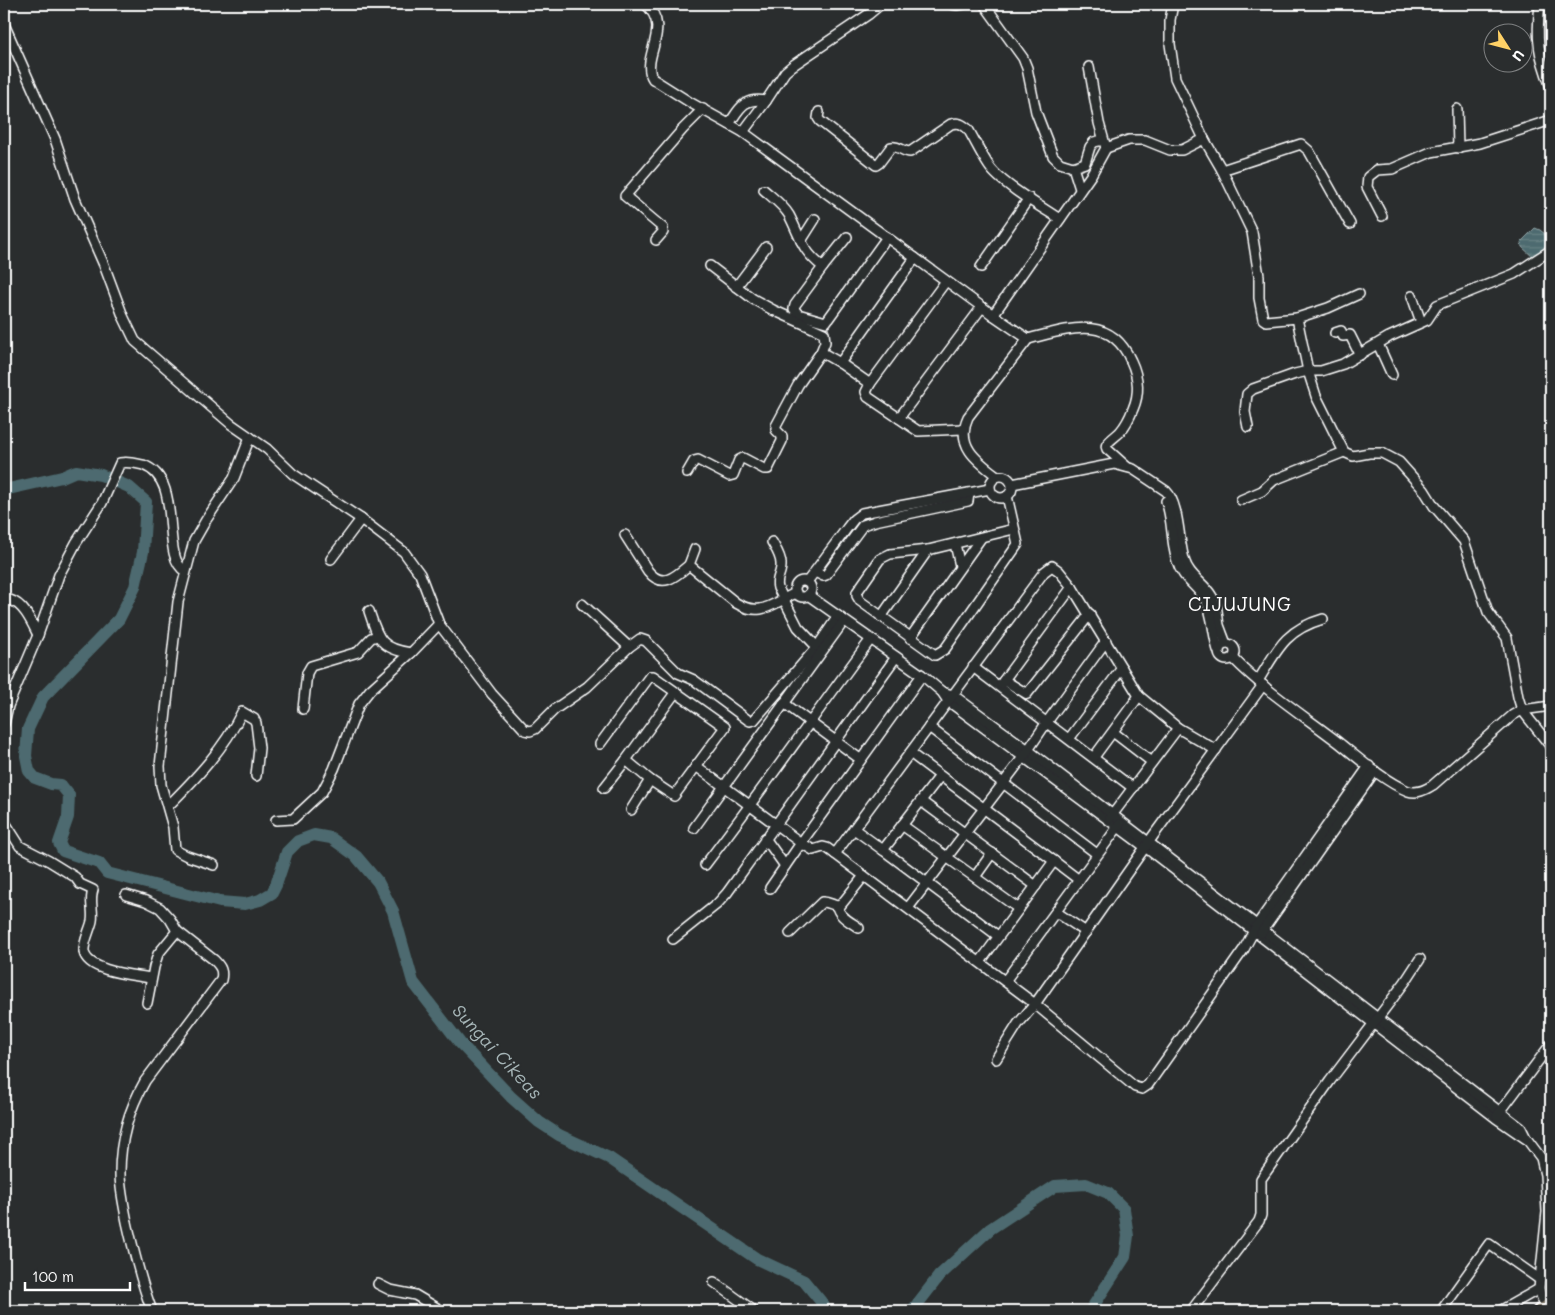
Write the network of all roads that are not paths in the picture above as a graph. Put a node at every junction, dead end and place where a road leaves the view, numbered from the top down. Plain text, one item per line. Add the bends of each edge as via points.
1 (644, 4) edge
2 (881, 4) edge
3 (951, 4) edge
4 (964, 4) edge
5 (984, 4) edge
6 (1173, 4) edge
7 (1540, 4) edge
8 (4, 24) edge
9 (1089, 67) dead end
10 (1551, 87) edge
11 (766, 101) junction
12 (702, 109) junction
13 (1457, 109) dead end
14 (819, 112) dead end
15 (1551, 120) edge
16 (729, 124) junction
17 (743, 132) junction
18 (1204, 139) junction
19 (1105, 144) junction
20 (1458, 148) junction
21 (1073, 167) junction
22 (1222, 170) junction
23 (1080, 189) junction
24 (764, 190) dead end
25 (1028, 198) junction
26 (1382, 216) dead end
27 (815, 218) dead end
28 (1060, 219) junction
29 (1350, 224) dead end
30 (847, 236) dead end
31 (887, 237) junction
32 (656, 240) dead end
33 (800, 241) junction
34 (766, 247) dead end
35 (1551, 250) edge
36 (915, 258) junction
37 (710, 266) dead end
38 (823, 267) junction
39 (981, 267) dead end
40 (946, 281) junction
41 (736, 287) junction
42 (1358, 294) dead end
43 (1412, 296) dead end
44 (982, 307) junction
45 (993, 315) junction
46 (1297, 318) junction
47 (1421, 322) junction
48 (1335, 333) dead end
49 (1028, 339) junction
50 (1378, 344) junction
51 (821, 352) junction
52 (1360, 355) junction
53 (840, 363) junction
54 (1308, 371) junction
55 (1392, 375) dead end
56 (870, 384) junction
57 (899, 418) junction
58 (1248, 426) dead end
59 (963, 429) junction
60 (250, 437) junction
61 (1344, 452) junction
62 (1128, 467) junction
63 (687, 473) dead end
64 (996, 476) junction
65 (1012, 484) junction
66 (1157, 486) junction
67 (990, 489) junction
68 (969, 493) junction
69 (1007, 496) junction
70 (930, 500) junction
71 (1241, 500) dead end
72 (895, 507) junction
73 (932, 510) junction
74 (897, 516) junction
75 (361, 519) junction
76 (847, 528) junction
77 (1014, 529) junction
78 (856, 534) junction
79 (625, 535) dead end
80 (981, 538) junction
81 (772, 542) dead end
82 (955, 544) junction
83 (695, 549) dead end
84 (928, 550) junction
85 (331, 559) dead end
86 (689, 565) junction
87 (960, 566) junction
88 (185, 571) junction
89 (815, 572) junction
90 (807, 582) junction
91 (1072, 587) junction
92 (796, 593) junction
93 (808, 595) junction
94 (783, 599) junction
95 (4, 602) edge
96 (582, 604) dead end
97 (369, 611) dead end
98 (1090, 614) junction
99 (881, 617) junction
100 (841, 619) junction
101 (1323, 619) dead end
102 (439, 624) junction
103 (38, 635) junction
104 (377, 636) junction
105 (910, 638) junction
106 (871, 639) junction
107 (1106, 641) junction
108 (1226, 644) junction
109 (629, 647) junction
110 (817, 647) junction
111 (1218, 650) junction
112 (411, 653) junction
113 (896, 657) junction
114 (1233, 658) junction
115 (973, 667) junction
116 (1122, 668) junction
117 (922, 675) junction
118 (1002, 683) junction
119 (1261, 683) junction
120 (676, 693) junction
121 (1139, 696) junction
122 (950, 698) junction
123 (784, 703) junction
124 (6, 706) edge
125 (1551, 706) edge
126 (303, 709) dead end
127 (1522, 710) junction
128 (1047, 722) junction
129 (809, 723) junction
130 (4, 724) edge
131 (929, 727) junction
132 (1178, 728) junction
133 (1113, 732) junction
134 (1069, 739) junction
135 (835, 740) junction
136 (600, 744) dead end
137 (1551, 747) edge
138 (1216, 750) junction
139 (910, 753) junction
140 (1026, 753) junction
141 (1094, 757) junction
142 (860, 759) junction
143 (626, 760) junction
144 (1152, 762) junction
145 (696, 766) junction
146 (1372, 768) junction
147 (256, 776) dead end
148 (940, 776) junction
149 (650, 780) junction
150 (1003, 784) junction
151 (724, 786) junction
152 (604, 788) dead end
153 (1133, 788) junction
154 (921, 801) junction
155 (168, 806) junction
156 (751, 806) junction
157 (984, 809) junction
158 (631, 810) dead end
159 (1111, 817) junction
160 (276, 820) dead end
161 (4, 821) edge
162 (776, 823) junction
163 (1120, 824) junction
164 (902, 825) junction
165 (694, 828) dead end
166 (854, 829) junction
167 (965, 834) junction
168 (765, 838) junction
169 (801, 842) junction
170 (1147, 844) junction
171 (883, 850) junction
172 (992, 853) junction
173 (836, 854) junction
174 (1097, 854) junction
175 (948, 857) junction
176 (1054, 861) junction
177 (214, 865) dead end
178 (705, 865) dead end
179 (785, 866) junction
180 (864, 876) junction
181 (975, 877) junction
182 (1079, 880) junction
183 (927, 884) junction
184 (1036, 886) junction
185 (770, 888) dead end
186 (126, 895) dead end
187 (837, 906) junction
188 (908, 908) junction
189 (1019, 909) junction
190 (1056, 912) junction
191 (859, 928) dead end
192 (1258, 930) junction
193 (177, 931) junction
194 (1086, 932) junction
195 (790, 933) dead end
196 (998, 936) junction
197 (673, 939) dead end
198 (1420, 959) dead end
199 (980, 962) junction
200 (151, 978) junction
201 (1005, 981) junction
202 (147, 1003) dead end
203 (1035, 1004) junction
204 (1375, 1021) junction
205 (1551, 1044) edge
206 (996, 1059) dead end
207 (1498, 1115) junction
208 (1551, 1271) edge
209 (1539, 1279) junction
210 (714, 1282) dead end
211 (378, 1284) dead end
212 (1539, 1288) junction
213 (1545, 1307) edge
214 (152, 1311) edge
215 (442, 1311) edge
216 (754, 1311) edge
217 (1190, 1311) edge
218 (1442, 1311) edge
219 (1500, 1311) edge

1 - 12 street via 652,10 657,22 651,75
2 - 11 street via 792,66
3 - 4 street
5 - 21 street via 1023,58 1036,112 1053,156 1060,163
6 - 18 street via 1170,44 1175,78
7 - 10 street via 1539,52
8 - 60 street via 55,139 75,200 129,331 146,351
9 - 19 street
11 - 16 street via 758,99 746,103
11 - 17 street
12 - 16 street
12 - 32 street via 625,196 663,228
13 - 20 street
14 - 25 street via 820,121 876,165 891,147 910,152 951,124 963,124 989,166
15 - 20 street
16 - 17 street
17 - 31 street
18 - 19 street via 1182,150 1170,150 1145,140
18 - 22 street
19 - 21 street via 1094,142 1085,162
19 - 23 street via 1094,170
20 - 26 street via 1431,152 1368,176 1367,187
21 - 23 street
22 - 29 street via 1301,144 1309,151
22 - 46 street via 1252,232 1263,318 1266,321
23 - 28 street
24 - 33 street via 784,208
25 - 28 street
25 - 39 street
27 - 33 street
28 - 45 street
30 - 38 street
31 - 36 street
31 - 38 street via 824,322 798,314 794,308
33 - 38 street via 809,255
34 - 41 street
35 - 47 street via 1514,274 1437,305 1427,320
36 - 40 street
36 - 53 street
37 - 41 street
40 - 44 street
40 - 56 street
41 - 51 street via 773,310 824,333
42 - 46 street
43 - 47 street
44 - 45 street
44 - 57 street
45 - 49 street
46 - 54 street
47 - 50 street
48 - 52 street via 1341,331 1343,336 1350,335
49 - 59 street via 968,416
49 - 62 street via 1082,327 1100,331 1127,350 1138,380 1137,394 1130,418 1106,447
50 - 52 street
50 - 55 street
51 - 53 street
51 - 63 street via 798,385 776,426 782,441 768,468 742,458 731,476 698,460
52 - 54 street via 1333,371
53 - 56 street
54 - 58 street via 1253,389 1247,394 1245,412
54 - 61 street via 1316,396
56 - 57 street via 866,392 868,396
57 - 59 street via 922,432
59 - 64 street via 974,458
60 - 75 street via 294,474
60 - 88 street via 234,478 194,541
61 - 71 street via 1274,480 1262,491
61 - 127 street via 1353,456 1382,453 1399,462 1464,541 1488,612 1506,638
62 - 65 street via 1114,464
62 - 66 street
64 - 65 street via 1003,475
64 - 67 street via 991,480
65 - 69 street via 1011,493
66 - 108 street via 1170,494 1184,562 1216,603
66 - 111 street via 1167,502 1180,569 1208,605
67 - 68 street
67 - 69 street via 999,498
68 - 70 street
68 - 73 street via 968,502
69 - 77 street
70 - 72 street
70 - 73 street
72 - 74 street
72 - 76 street via 862,514
73 - 74 street
74 - 78 street via 866,523
75 - 85 street
75 - 102 street via 404,552 426,587
76 - 78 street
76 - 89 street
77 - 80 street
77 - 105 street via 1018,544 945,649 935,655
78 - 89 street via 826,575
79 - 86 street via 648,571 659,581
80 - 82 street
80 - 87 street
81 - 94 street via 780,557 776,582
82 - 84 street
82 - 87 street
83 - 86 street
84 - 99 street
84 - 99 street via 890,554 880,559 857,596
86 - 94 street via 744,608 766,608
87 - 105 street
88 - 103 street via 178,564 166,493 160,478 137,463 121,462 109,490 59,575
88 - 155 street via 178,602 161,740 161,785
89 - 90 street
90 - 92 street via 798,584
90 - 93 street via 811,591
91 - 98 street
91 - 115 street via 1056,569 1049,567
91 - 118 street
92 - 93 street via 801,597
92 - 94 street
93 - 100 street
94 - 110 street via 798,627
95 - 103 street via 10,600 17,604
96 - 109 street
97 - 104 street
98 - 107 street
98 - 118 street via 1027,694
99 - 105 street
100 - 106 street
100 - 110 street
100 - 123 street
101 - 119 street via 1308,623 1288,636 1274,654
102 - 109 street via 492,694 530,732 555,709 587,687
102 - 112 street
103 - 124 street
104 - 112 street via 391,649
104 - 126 street via 370,638 358,652 311,666 307,673
106 - 113 street
106 - 129 street
107 - 116 street
107 - 128 street
108 - 111 street
108 - 114 street via 1235,650
109 - 110 street via 640,639 646,641 678,673 694,680 750,721
111 - 114 street via 1223,660
112 - 160 street via 370,690 357,707 322,792 293,819
113 - 117 street
113 - 135 street
114 - 119 street
115 - 118 street
115 - 122 street
116 - 121 street
116 - 134 street
117 - 122 street
117 - 142 street
118 - 128 street
119 - 138 street
119 - 146 street
120 - 136 street via 650,676
120 - 143 street
120 - 145 street via 727,724
121 - 132 street
121 - 133 street
122 - 131 street
122 - 140 street
123 - 129 street
123 - 151 street
124 - 130 street
125 - 127 street
127 - 137 street
127 - 146 street via 1426,789 1409,791
128 - 134 street
128 - 140 street
129 - 135 street
129 - 156 street
131 - 139 street
131 - 150 street
132 - 138 street
132 - 144 street
133 - 141 street
133 - 144 street
134 - 141 street
135 - 142 street
135 - 162 street
138 - 170 street
139 - 148 street
139 - 166 street
140 - 150 street
140 - 159 street
141 - 153 street
142 - 169 street
143 - 149 street
143 - 152 street
144 - 153 street
145 - 149 street via 674,796
145 - 151 street
146 - 192 street
147 - 155 street via 260,748 256,723 242,712 224,743
148 - 154 street
148 - 157 street
149 - 158 street
150 - 157 street
150 - 174 street
151 - 156 street
151 - 165 street
153 - 159 street
154 - 164 street
154 - 167 street
155 - 177 street via 174,827 175,850
156 - 162 street
156 - 178 street
157 - 167 street
157 - 176 street
159 - 163 street
161 - 200 street via 20,846 94,890 92,920 84,948 86,956 110,972
162 - 168 street
162 - 169 street
163 - 170 street
163 - 174 street
164 - 171 street
164 - 175 street
166 - 171 street
166 - 173 street
167 - 172 street
167 - 175 street
168 - 179 street
168 - 197 street via 717,904
169 - 173 street via 813,850 825,847
169 - 179 street
170 - 192 street
170 - 194 street
171 - 183 street
172 - 181 street
172 - 184 street
173 - 180 street
174 - 182 street
175 - 181 street
175 - 183 street
176 - 182 street
176 - 184 street
179 - 185 street
180 - 187 street
180 - 188 street
181 - 189 street
182 - 190 street
183 - 188 street
183 - 196 street
184 - 189 street
186 - 193 street via 160,908
187 - 191 street via 840,914
187 - 195 street via 822,902
188 - 199 street
189 - 196 street
190 - 194 street
190 - 201 street
192 - 203 street via 1142,1089
192 - 204 street
193 - 200 street via 158,954
193 - 214 street via 220,965 223,972 221,980 145,1081 136,1097 125,1132 120,1183 137,1267
194 - 203 street
196 - 199 street
198 - 204 street
199 - 201 street
200 - 202 street
201 - 203 street
203 - 206 street
204 - 207 street
204 - 217 street via 1261,1179 1259,1222
205 - 207 street
207 - 209 street via 1526,1138 1541,1158 1547,1212
208 - 209 street
209 - 212 street
209 - 218 street via 1489,1244
210 - 216 street
211 - 215 street via 415,1295
212 - 213 street
212 - 219 street

